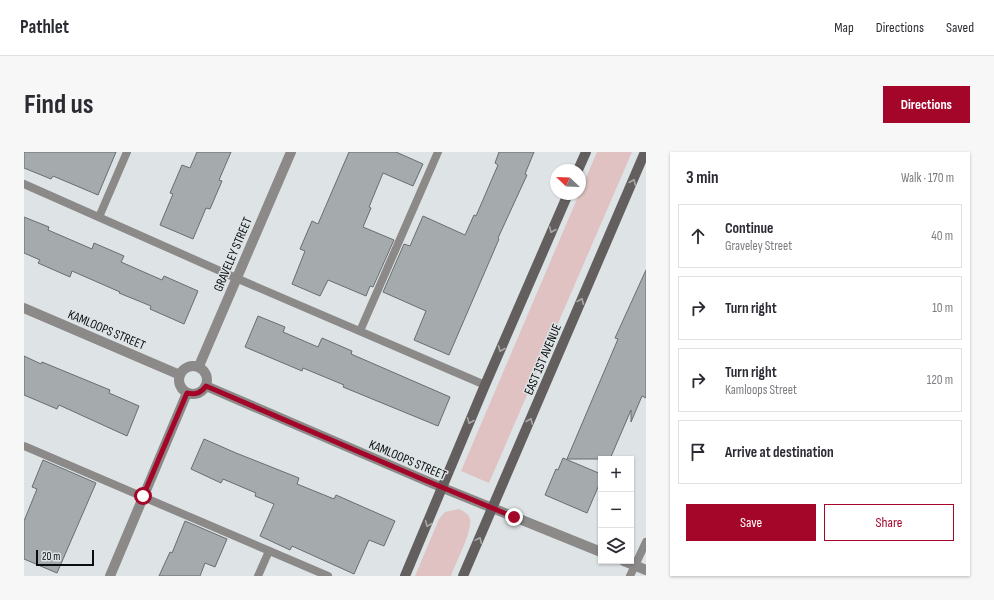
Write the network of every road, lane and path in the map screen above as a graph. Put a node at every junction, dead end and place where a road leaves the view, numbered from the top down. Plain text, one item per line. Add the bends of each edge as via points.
1 (127, 152) edge
2 (291, 152) edge
3 (438, 152) edge
4 (586, 152) edge
5 (645, 152) edge
6 (581, 164) edge
7 (24, 184) edge
8 (565, 200) edge
9 (99, 217) junction
10 (236, 278) junction
11 (24, 308) edge
12 (360, 331) junction
13 (198, 366) junction
14 (180, 375) junction
15 (485, 385) junction
16 (206, 386) junction
17 (187, 393) junction
18 (24, 446) edge
19 (443, 488) junction
20 (143, 496) junction
21 (493, 508) junction
22 (646, 542) edge
23 (269, 551) junction
24 (598, 551) edge
25 (634, 565) junction
26 (646, 570) edge
27 (110, 576) edge
28 (258, 576) edge
29 (328, 576) edge
30 (405, 576) edge
31 (463, 576) edge
32 (630, 576) edge

1 - 9 lane
2 - 10 street, GRAVELEY STREET
3 - 12 lane
4 - 6 main road
21 -> 5 main road, EAST 1ST AVENUE
7 - 9 lane
8 -> 15 main road
9 - 10 lane
10 - 12 lane
10 - 13 street, GRAVELEY STREET
11 - 14 street, KAMLOOPS STREET
12 - 15 lane
13 - 14 street via 185,368
13 - 16 street via 207,377
14 - 17 street via 180,383
15 -> 19 main road
16 - 17 street via 196,394
16 - 19 street, KAMLOOPS STREET
17 - 20 street
18 - 20 lane
19 - 21 street, KAMLOOPS STREET
19 -> 30 main road
20 - 23 lane
20 - 27 street
21 - 24 street, KAMLOOPS STREET
31 -> 21 main road, EAST 1ST AVENUE
22 - 25 lane
23 - 28 lane
23 - 29 lane
25 - 26 street
25 - 32 lane

